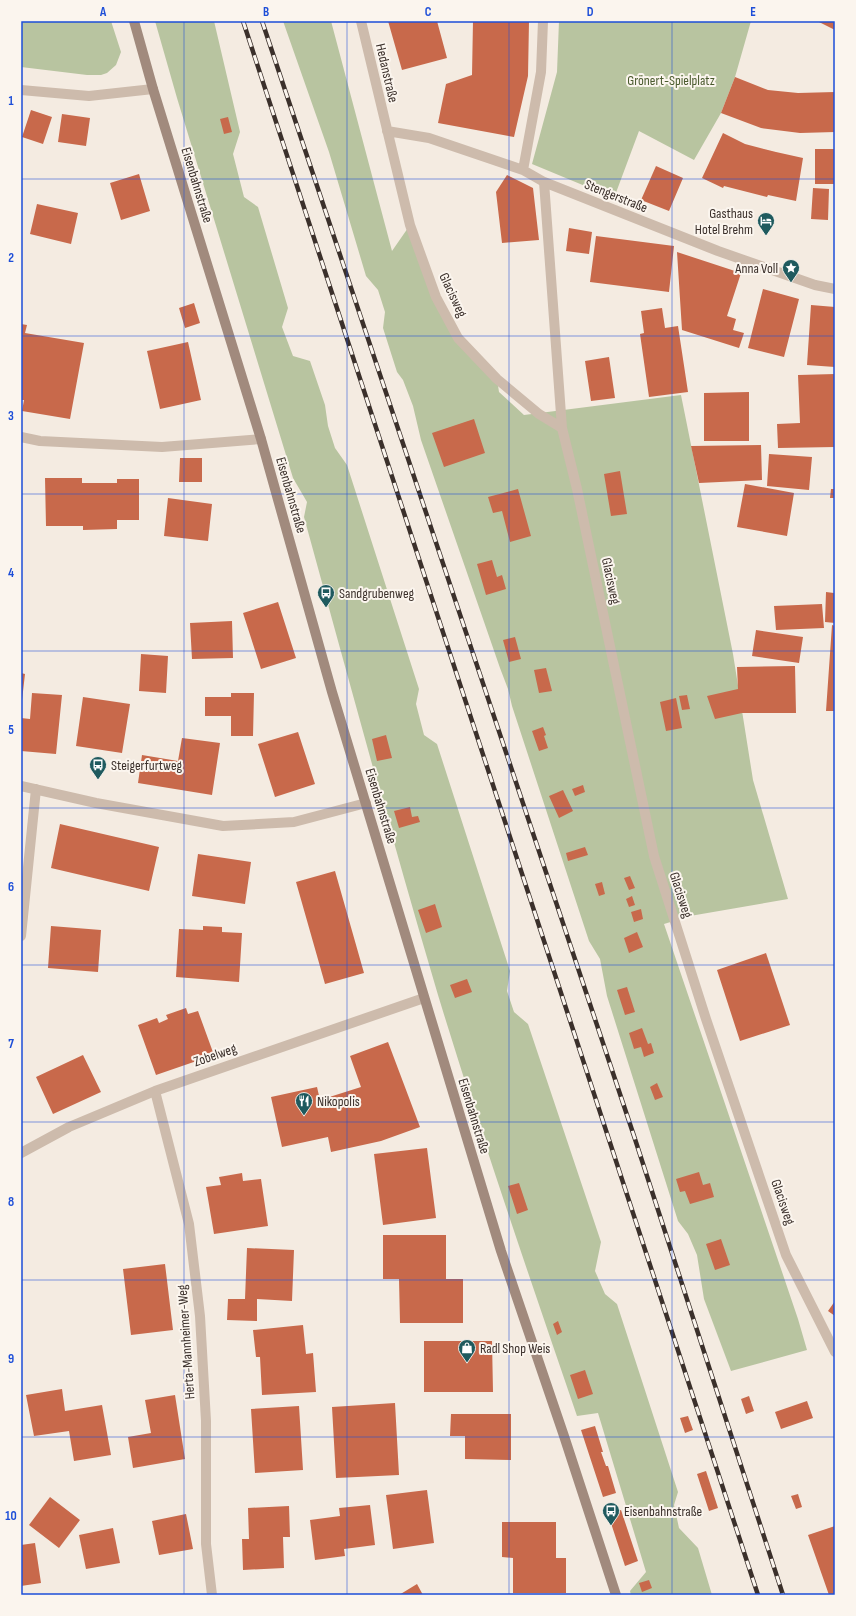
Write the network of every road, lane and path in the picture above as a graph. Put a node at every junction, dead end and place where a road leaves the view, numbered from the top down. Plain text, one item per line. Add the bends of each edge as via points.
1 (134, 21) edge
2 (360, 21) edge
3 (544, 21) edge
4 (153, 89) junction
5 (21, 90) edge
6 (387, 131) junction
7 (523, 170) junction
8 (544, 182) junction
9 (835, 289) edge
10 (562, 428) junction
11 (21, 437) edge
12 (261, 439) junction
13 (21, 786) edge
14 (36, 789) junction
15 (366, 803) junction
16 (21, 936) edge
17 (424, 998) junction
18 (155, 1091) junction
19 (21, 1153) edge
20 (835, 1352) edge
21 (212, 1595) edge
22 (616, 1595) edge

1 - 4 street, Eisenbahnstraße
2 - 6 street, Hedanstraße
3 - 7 street via 541,72
4 - 5 street via 89,96
4 - 12 street, Eisenbahnstraße
6 - 7 street, Stengerstraße via 428,138
6 - 10 street, Glacisweg via 410,225 436,297 458,338 497,379 539,414
7 - 8 street, Stengerstraße
8 - 9 street, Stengerstraße via 718,251 815,285
8 - 10 street, Glacisweg
10 - 20 street, Glacisweg via 654,856 786,1255
11 - 12 street via 40,441 162,447
12 - 15 street, Eisenbahnstraße
13 - 14 street
14 - 15 street via 96,803 223,826 294,822
14 - 16 street
15 - 17 street, Eisenbahnstraße
17 - 18 street, Zobelweg
17 - 22 street, Eisenbahnstraße via 501,1252
18 - 19 street, Zobelweg via 69,1127
18 - 21 street, Herta-Mannheimer-Weg via 189,1224 200,1316 206,1421 206,1544

